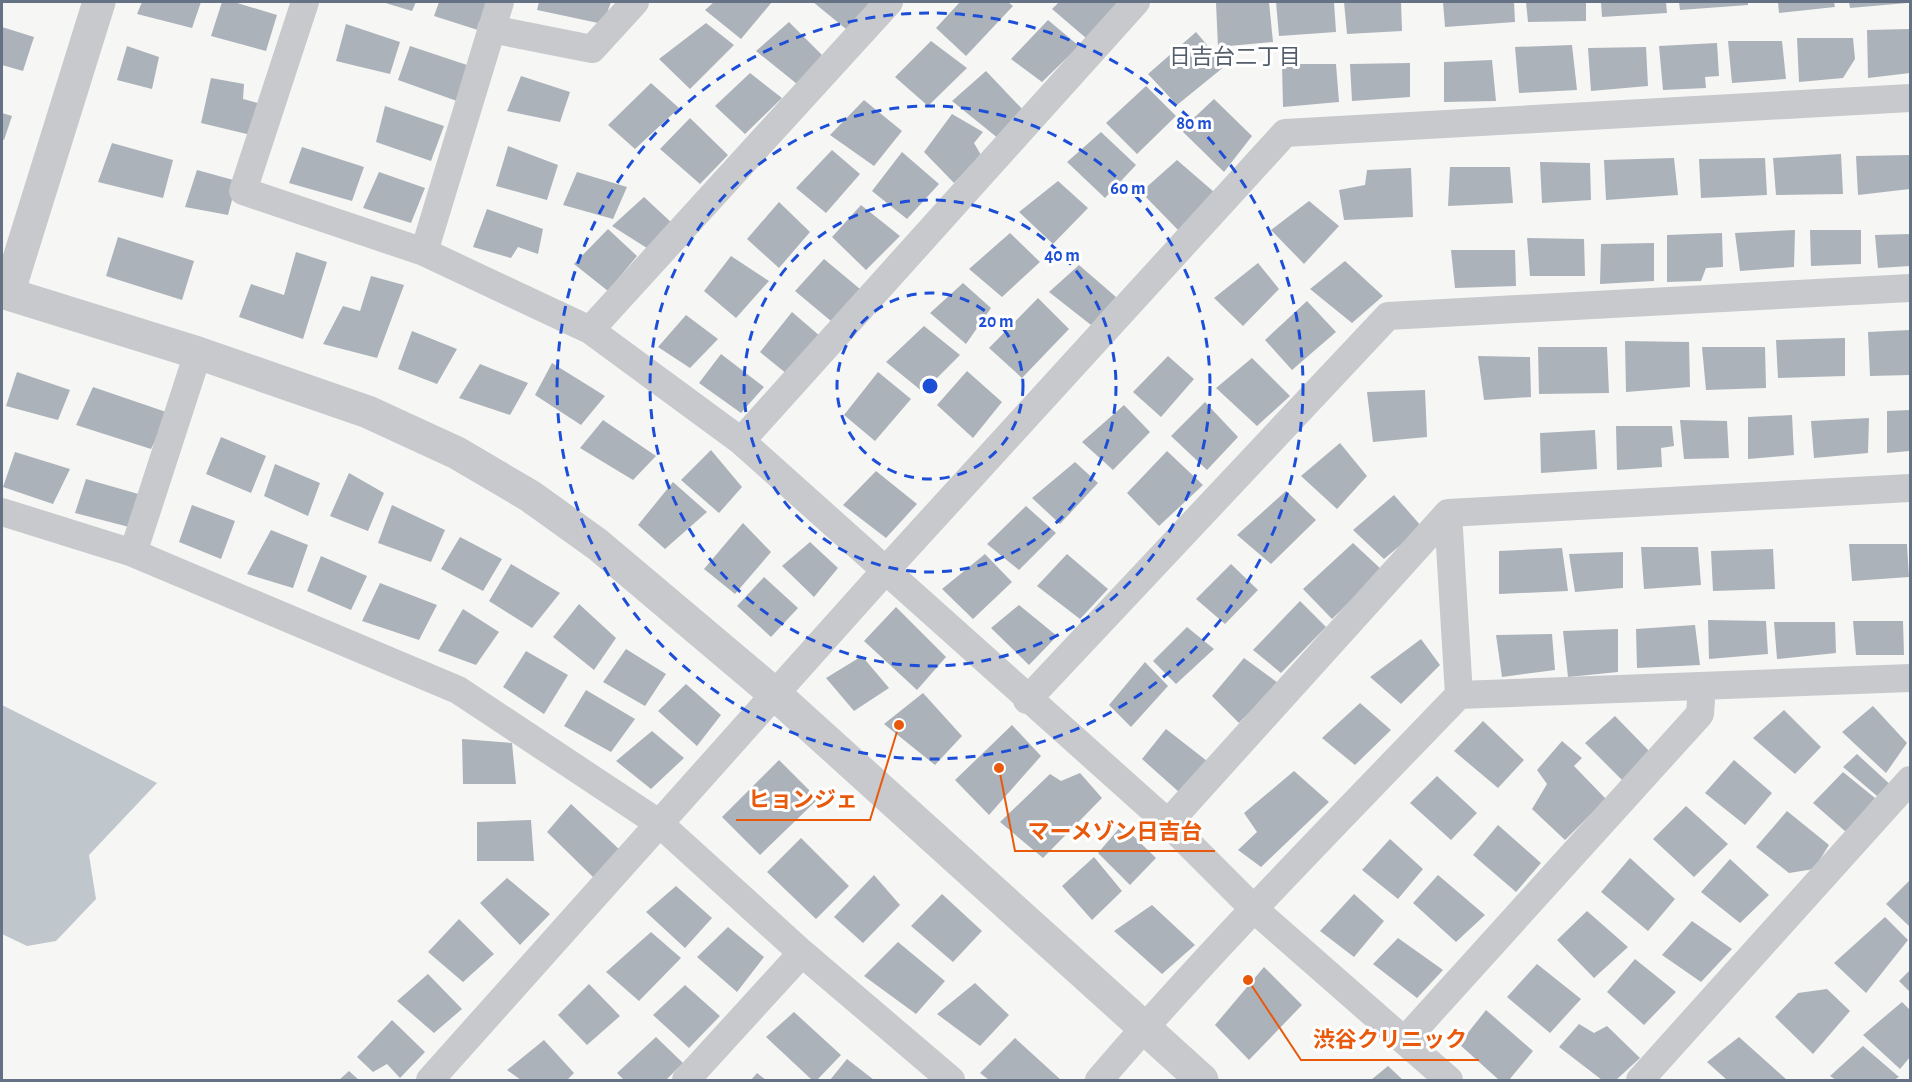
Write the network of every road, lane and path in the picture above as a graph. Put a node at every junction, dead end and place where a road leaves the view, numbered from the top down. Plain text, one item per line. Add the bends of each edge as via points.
1 (99, 2) edge
2 (305, 2) edge
3 (500, 2) edge
4 (635, 2) edge
5 (889, 2) edge
6 (1136, 2) edge
7 (491, 29) junction
8 (1911, 98) edge
9 (423, 252) junction
10 (1911, 288) edge
11 (5, 293) edge
12 (590, 330) junction
13 (198, 353) junction
14 (741, 441) junction
15 (1911, 488) edge
16 (2, 512) edge
17 (1448, 513) junction
18 (133, 553) junction
19 (885, 571) junction
20 (1911, 678) edge
21 (1702, 687) junction
22 (776, 695) junction
23 (1459, 695) junction
24 (1027, 700) junction
25 (1911, 780) edge
26 (1168, 823) junction
27 (660, 824) junction
28 (1254, 909) junction
29 (802, 953) junction
30 (1143, 1028) junction
31 (1405, 1040) junction
32 (946, 1079) edge
33 (430, 1080) edge
34 (686, 1080) edge
35 (1099, 1080) edge
36 (1202, 1080) edge
37 (1449, 1080) edge
38 (1640, 1080) edge

1 - 11 street
2 - 9 street via 243,191
3 - 7 street
4 - 7 street via 592,49
5 - 12 street
6 - 14 street
7 - 9 street
8 - 19 street via 1285,133
9 - 12 street
10 - 24 street via 1388,316
11 - 13 street
12 - 14 street
13 - 18 street
13 - 22 street via 368,412 457,453 530,496 597,544
14 - 19 street
15 - 17 street
16 - 18 street
17 - 23 street
17 - 26 street
18 - 27 street via 458,690
19 - 22 street
19 - 24 street
20 - 21 street
21 - 23 street
21 - 31 street via 1700,714
22 - 27 street
22 - 30 street
23 - 28 street
24 - 26 street
25 - 38 street
26 - 28 street
27 - 29 street
27 - 33 street
28 - 30 street
28 - 31 street
29 - 32 street
29 - 34 street
30 - 35 street
30 - 36 street
31 - 37 street

